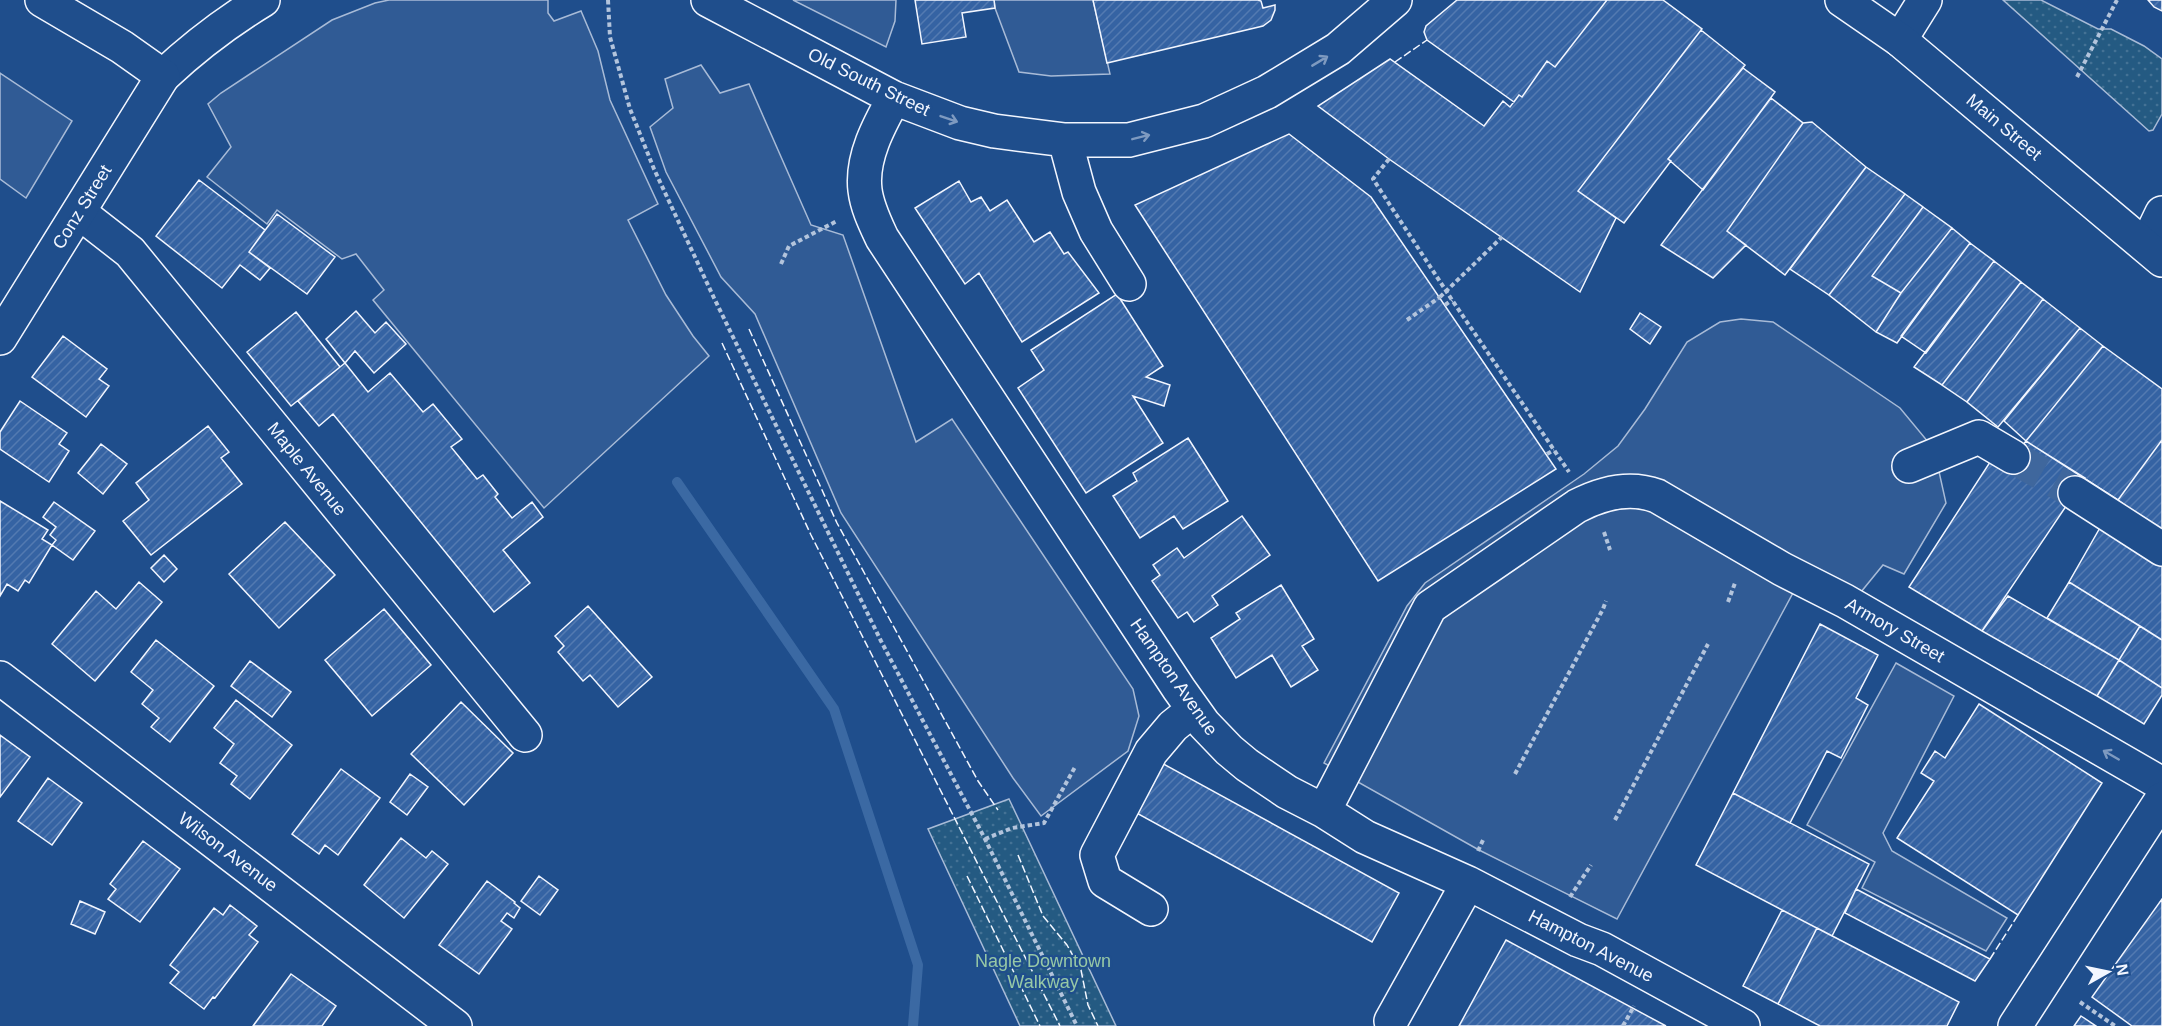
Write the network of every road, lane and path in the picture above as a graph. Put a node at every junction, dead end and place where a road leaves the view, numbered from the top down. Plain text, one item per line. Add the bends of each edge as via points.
1 (42, 0) edge
2 (263, 0) edge
3 (608, 0) edge
4 (1395, 0) edge
5 (1842, 0) edge
6 (1925, 0) edge
7 (2117, 0) edge
8 (726, 4) edge
9 (1900, 40) junction
10 (164, 76) junction
11 (2077, 77) dead end
12 (894, 98) junction
13 (1065, 140) junction
14 (1389, 159) dead end
15 (80, 213) junction
16 (2162, 213) edge
17 (841, 219) dead end
18 (1502, 237) dead end
19 (2154, 253) edge
20 (781, 264) dead end
21 (1129, 284) dead end
22 (1452, 300) junction
23 (1445, 305) dead end
24 (1407, 320) dead end
25 (0, 338) edge
26 (1554, 450) junction
27 (1547, 454) dead end
28 (2013, 457) tunnel mouth
29 (1909, 466) dead end
30 (1571, 476) dead end
31 (2075, 493) tunnel mouth
32 (1603, 530) dead end
33 (1594, 536) dead end
34 (2162, 549) edge
35 (1738, 575) dead end
36 (1606, 601) dead end
37 (1728, 602) dead end
38 (1708, 644) dead end
39 (0, 678) edge
40 (1193, 710) junction
41 (525, 735) dead end
42 (1075, 767) dead end
43 (1515, 774) dead end
44 (2162, 784) edge
45 (2162, 799) edge
46 (1324, 812) junction
47 (1615, 820) dead end
48 (985, 839) junction
49 (1591, 865) dead end
50 (1468, 883) junction
51 (1566, 903) dead end
52 (1151, 909) dead end
53 (1637, 1001) dead end
54 (2080, 1002) dead end
55 (1391, 1021) dead end
56 (455, 1026) edge
57 (1077, 1026) edge
58 (1623, 1026) edge
59 (1743, 1026) edge
60 (2015, 1026) edge
61 (2115, 1026) edge

1 - 10 main road
2 - 10 main road via 196,45
3 - 48 path via 609,37 630,110 654,169 881,641
13 -> 4 main road, Old South Street via 1129,140 1203,121 1267,92 1338,49
5 - 9 main road, Main Street
6 - 9 main road
7 - 11 path
8 - 12 main road, Old South Street
9 - 19 main road, Main Street
10 - 15 main road, Conz Street
12 -> 13 main road, Old South Street via 960,123
12 - 40 main road, Hampton Avenue via 869,152 865,176 868,205 882,238
13 - 21 main road via 1079,192 1096,231
14 - 22 path via 1373,178
15 - 25 main road, Conz Street
15 - 41 main road, Maple Avenue via 130,252
16 - 19 main road
17 - 20 path via 789,246
18 - 24 path, bridge via 1440,297
22 - 23 path
22 - 26 path
26 - 27 path
26 - 30 path
28 - 29 main road via 1979,437
31 - 34 main road
32 - 33 path
35 - 37 path
36 - 43 path
38 - 47 path
39 - 56 main road, Wilson Avenue
40 - 46 main road, Hampton Avenue via 1216,738 1247,765
40 - 52 main road via 1151,752 1097,855 1105,881
42 - 48 path via 1044,823 1012,828
44 -> 46 main road, Armory Street via 1657,496 1645,491 1624,491 1577,507 1430,607
45 - 60 main road
46 - 50 main road, Hampton Avenue via 1365,837
48 - 57 path
49 - 51 path
50 - 55 main road
50 - 59 main road, Hampton Avenue via 1602,949
53 - 58 path
54 - 61 path

